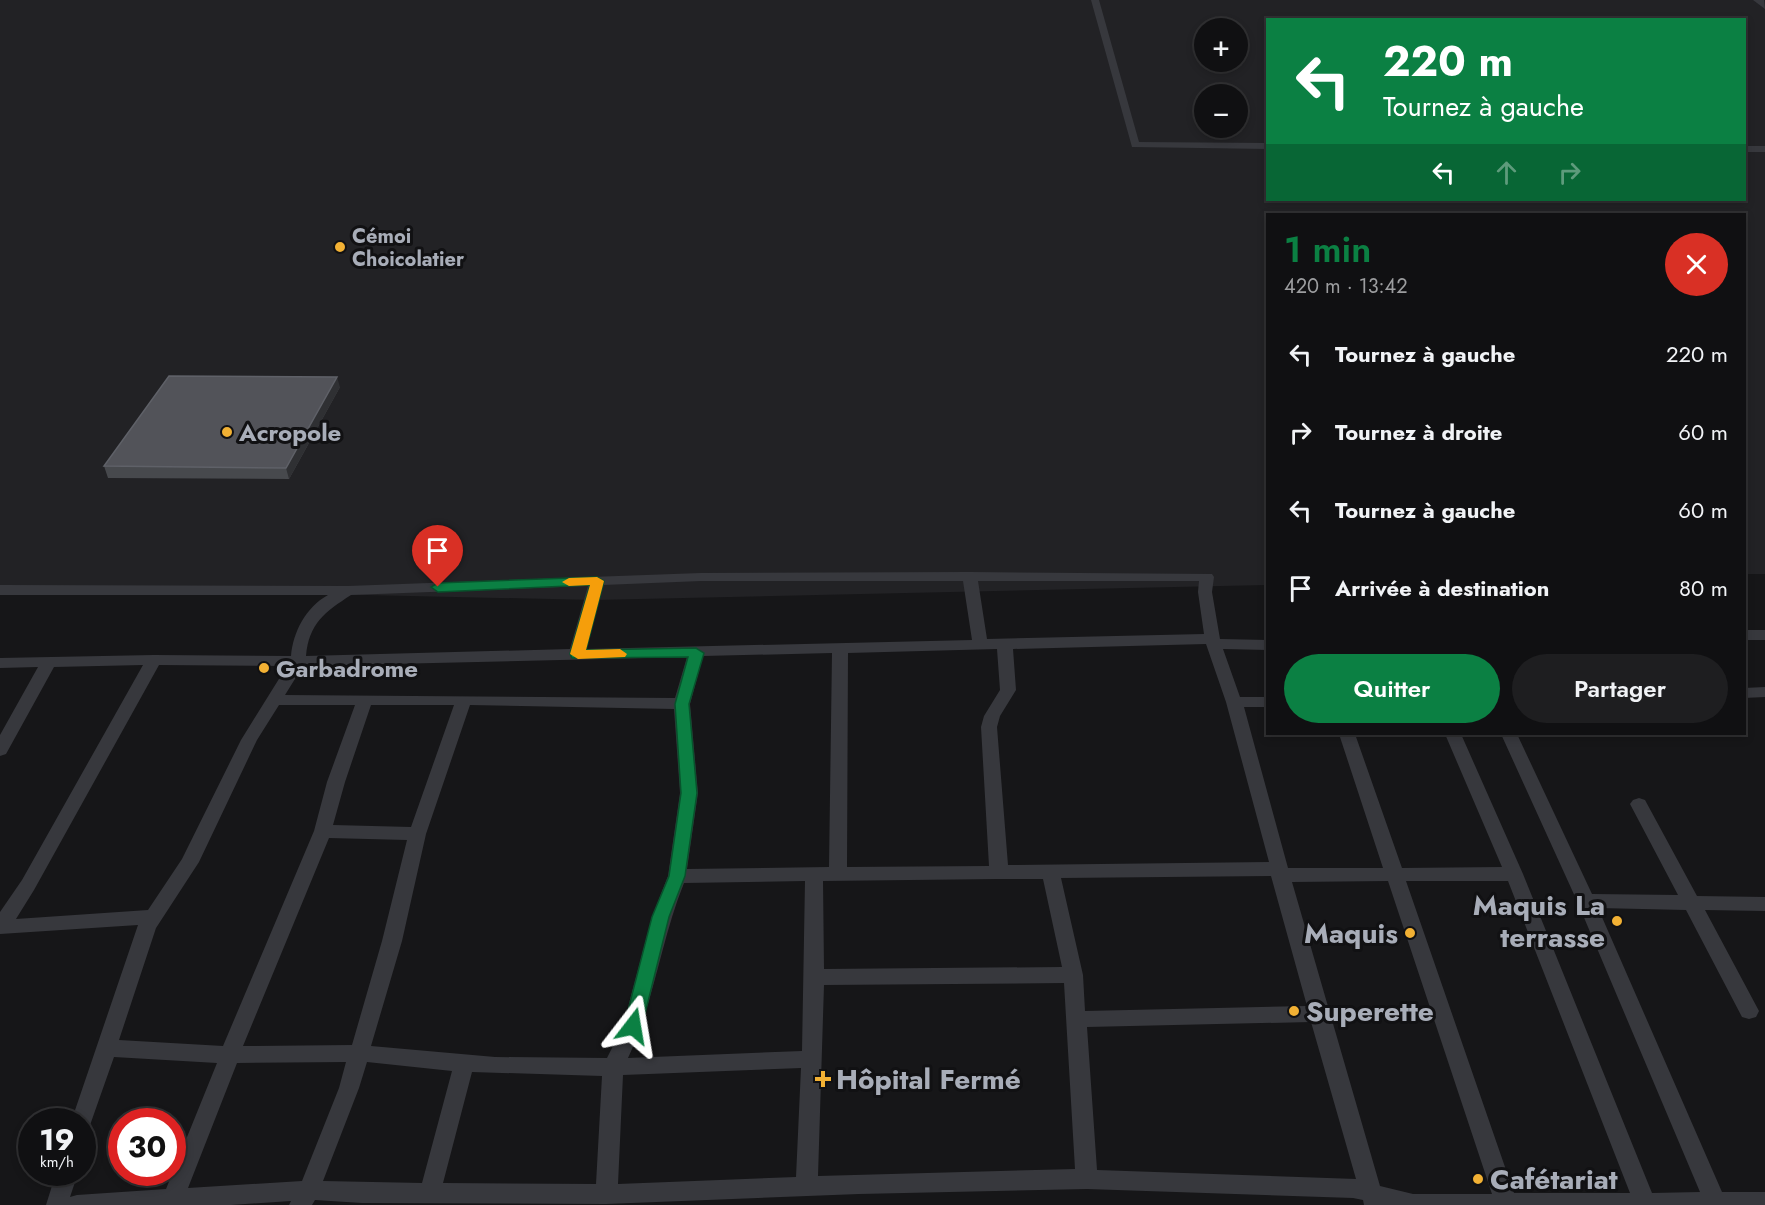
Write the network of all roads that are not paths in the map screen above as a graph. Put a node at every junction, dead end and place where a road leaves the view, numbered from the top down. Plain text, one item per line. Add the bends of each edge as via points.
1 (1095, 0) edge
2 (1758, 0) edge
3 (1765, 6) edge
4 (1266, 146) edge
5 (1746, 149) edge
6 (1765, 149) edge
7 (970, 576) junction
8 (597, 581) junction
9 (0, 590) edge
10 (348, 591) junction
11 (1746, 635) edge
12 (1765, 635) edge
13 (1213, 642) junction
14 (980, 645) junction
15 (1005, 645) junction
16 (1266, 645) edge
17 (840, 647) junction
18 (696, 653) junction
19 (578, 654) junction
20 (154, 660) junction
21 (49, 662) junction
22 (298, 662) junction
23 (0, 663) edge
24 (1765, 692) edge
25 (1746, 693) edge
26 (273, 700) junction
27 (365, 700) junction
28 (464, 700) junction
29 (1234, 702) junction
30 (1266, 702) edge
31 (682, 704) junction
32 (1347, 735) edge
33 (1453, 735) edge
34 (1509, 735) edge
35 (0, 750) edge
36 (1639, 804) dead end
37 (323, 831) junction
38 (417, 834) junction
39 (1051, 872) junction
40 (1280, 872) junction
41 (999, 873) junction
42 (814, 874) junction
43 (838, 874) junction
44 (1514, 874) junction
45 (677, 876) junction
46 (1395, 876) junction
47 (1586, 901) junction
48 (1690, 902) junction
49 (1765, 904) edge
50 (152, 917) junction
51 (1072, 975) junction
52 (814, 977) junction
53 (1749, 1011) dead end
54 (1318, 1014) junction
55 (1076, 1019) junction
56 (106, 1048) junction
57 (358, 1053) junction
58 (230, 1055) junction
59 (812, 1059) junction
60 (465, 1062) junction
61 (613, 1067) junction
62 (87, 1108) edge
63 (1087, 1179) junction
64 (63, 1186) edge
65 (807, 1186) junction
66 (430, 1193) junction
67 (606, 1194) junction
68 (305, 1197) edge
69 (174, 1198) junction
70 (1374, 1198) edge
71 (473, 1199) edge
72 (652, 1199) edge
73 (1715, 1201) junction
74 (1765, 1202) edge
75 (1645, 1203) junction
76 (118, 1204) edge
77 (1506, 1204) edge
78 (57, 1205) edge
79 (77, 1205) edge

1 - 4 street via 1135,145
2 - 3 street
5 - 6 street
7 - 8 street
7 - 13 street via 1208,577 1205,592
7 - 14 street
8 - 10 street
8 - 19 street
9 - 10 street
10 - 22 street via 310,620 300,640
11 - 12 street
13 - 15 street
13 - 16 street
13 - 29 street
14 - 15 street
14 - 17 street
15 - 41 street via 1008,690 989,727
17 - 18 street
17 - 43 street
18 - 19 street
18 - 31 street
19 - 22 street
20 - 21 street
20 - 22 street
20 - 50 street via 28,885 0,927
21 - 23 street
21 - 35 street
22 - 26 street
24 - 25 street
26 - 27 street
26 - 50 street via 190,862
27 - 28 street
27 - 37 street
28 - 31 street
28 - 38 street
29 - 30 street
29 - 40 street
31 - 45 street via 689,793
32 - 46 street
33 - 44 street
34 - 47 street
36 - 48 street
37 - 38 street
37 - 58 street
38 - 57 street via 392,941
39 - 40 street
39 - 41 street
39 - 51 street
40 - 46 street
40 - 54 street
41 - 43 street
42 - 43 street
42 - 45 street
42 - 52 street
44 - 46 street
44 - 75 street
45 - 61 street via 660,917 633,1026
46 - 77 street
47 - 48 street
47 - 73 street
48 - 49 street
48 - 53 street
50 - 56 street
51 - 52 street
51 - 55 street
52 - 59 street
54 - 55 street
54 - 70 street
55 - 63 street
56 - 58 street
56 - 62 street
57 - 58 street
57 - 60 street
57 - 68 street via 349,1089
58 - 69 street
59 - 61 street
59 - 65 street
60 - 61 street
60 - 66 street
61 - 67 street
63 - 65 street
63 - 70 street via 1335,1187
64 - 78 street
65 - 72 street
66 - 68 street
66 - 71 street
67 - 71 street
67 - 72 street
68 - 69 street
69 - 76 street
70 - 77 street via 1403,1203
73 - 74 street
73 - 75 street
75 - 77 street
76 - 79 street

